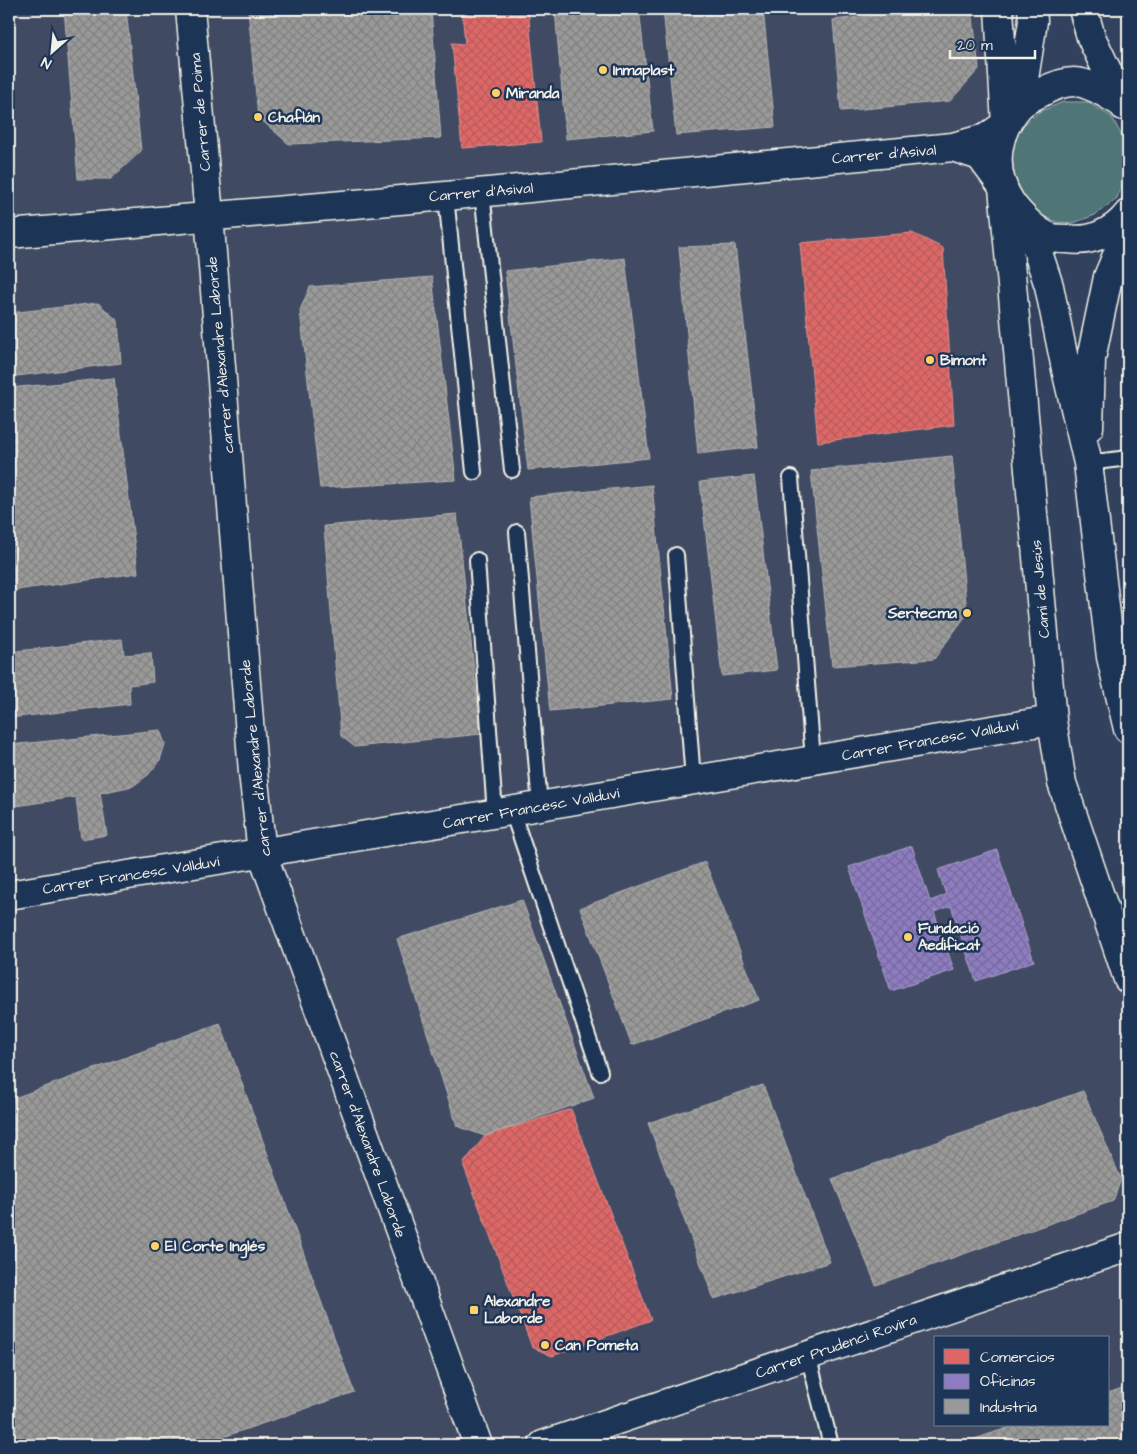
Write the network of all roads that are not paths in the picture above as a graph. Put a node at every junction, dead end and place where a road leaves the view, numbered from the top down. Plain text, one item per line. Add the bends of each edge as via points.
1 (190, 9) edge
2 (999, 9) edge
3 (1032, 9) edge
4 (1083, 9) edge
5 (1125, 107) edge
6 (1013, 115) junction
7 (953, 147) junction
8 (1003, 187) junction
9 (482, 192) junction
10 (446, 196) junction
11 (1128, 214) edge
12 (209, 215) junction
13 (1029, 225) junction
14 (1128, 229) edge
15 (9, 234) edge
16 (1128, 458) edge
17 (1088, 463) junction
18 (512, 470) dead end
19 (474, 472) dead end
20 (791, 478) dead end
21 (517, 532) dead end
22 (676, 555) dead end
23 (477, 560) dead end
24 (1052, 720) junction
25 (1128, 729) edge
26 (814, 760) junction
27 (693, 780) junction
28 (540, 806) junction
29 (503, 812) junction
30 (262, 853) junction
31 (9, 895) edge
32 (1128, 980) edge
33 (600, 1072) dead end
34 (1128, 1247) edge
35 (808, 1355) junction
36 (478, 1445) edge
37 (543, 1445) edge
38 (831, 1445) edge

1 - 12 street, Carrer de Poima
2 - 6 street
3 - 6 street via 1033,21
4 - 5 street via 1091,37
5 - 6 street via 1097,88 1074,82 1052,86
6 - 7 street via 986,138
6 - 8 street via 1000,138 997,154
7 - 8 street via 980,156
7 - 9 street, Carrer d'Asival
8 - 13 street via 1013,207
8 - 24 street, Camí de Jesús
9 - 10 street, Carrer d'Asival
9 - 18 lane
10 - 12 street, Carrer d'Asival
10 - 19 lane
11 - 13 street via 1109,231 1091,239 1049,237
12 - 15 street, Carrer d'Asival
12 - 30 street, carrer d'Alexandre Laborde
13 - 17 street via 1049,286
14 - 17 street via 1108,277 1091,359
16 - 17 lane
17 - 25 street via 1111,656
20 - 26 lane
21 - 28 lane
22 - 27 lane
23 - 29 lane
24 - 26 street, Carrer Francesc Vallduví
24 - 32 street, Camí de Jesús via 1062,783
26 - 27 street, Carrer Francesc Vallduví
27 - 28 street, Carrer Francesc Vallduví
28 - 29 street, Carrer Francesc Vallduví
29 - 30 street, Carrer Francesc Vallduví
29 - 33 lane
30 - 31 street, Carrer Francesc Vallduví
30 - 36 street, carrer d'Alexandre Laborde
34 - 35 street, Carrer Prudenci Rovira
35 - 37 street, Carrer Prudenci Rovira
35 - 38 lane

